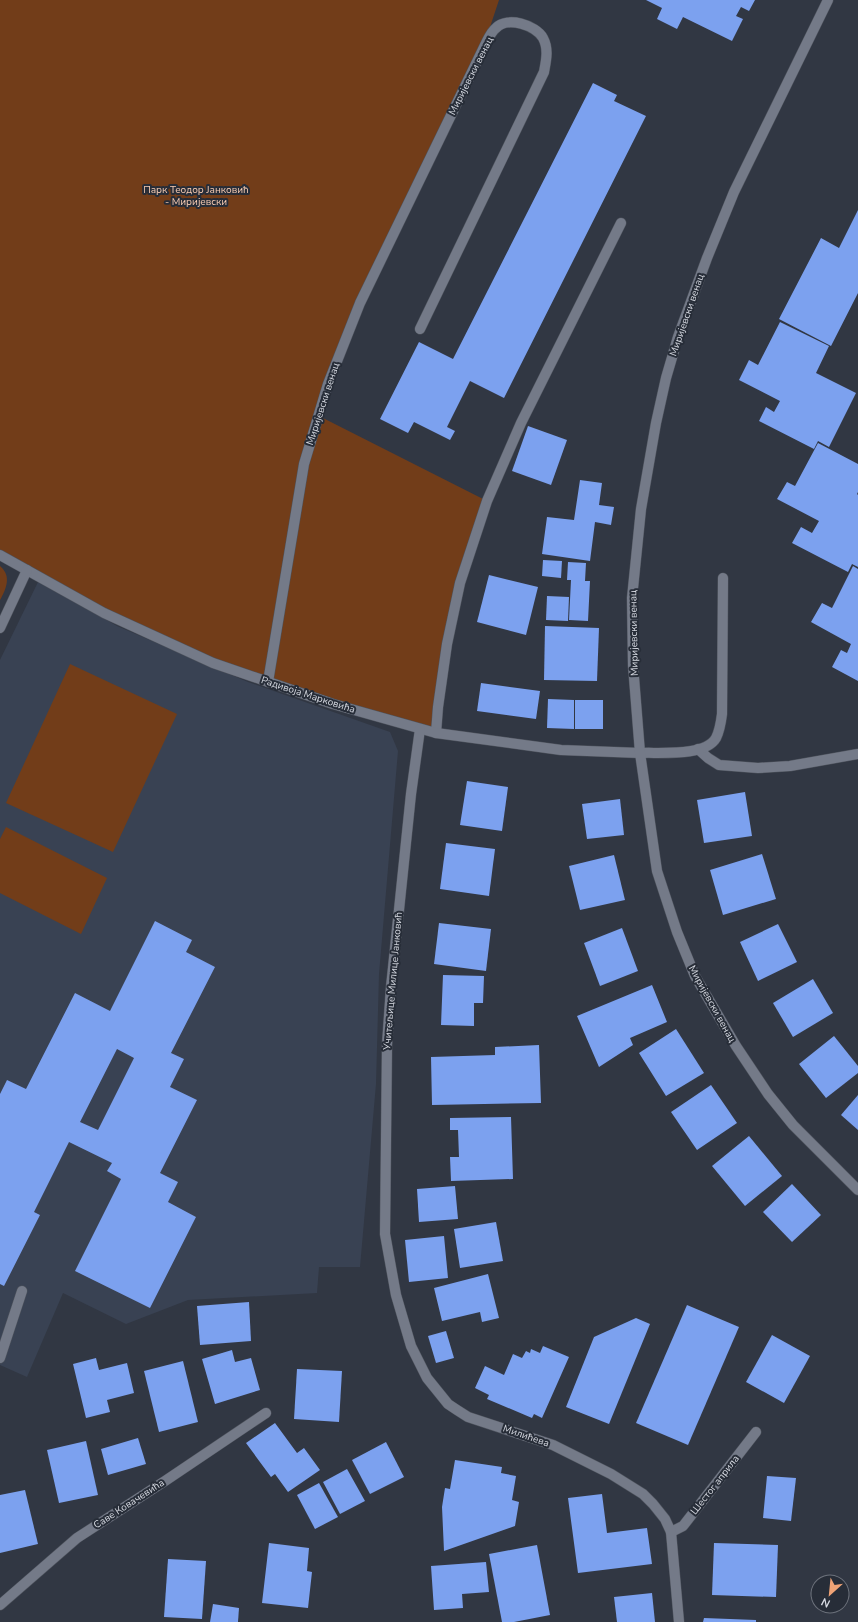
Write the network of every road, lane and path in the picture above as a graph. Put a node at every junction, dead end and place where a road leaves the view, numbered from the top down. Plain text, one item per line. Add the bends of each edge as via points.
1 (828, 0) edge
2 (621, 223) dead end
3 (420, 329) dead end
4 (0, 555) edge
5 (27, 570) junction
6 (723, 578) dead end
7 (0, 628) edge
8 (268, 682) junction
9 (420, 730) junction
10 (436, 733) junction
11 (698, 749) junction
12 (640, 753) junction
13 (858, 754) edge
14 (858, 1190) edge
15 (386, 1234) joint
16 (22, 1291) dead end
17 (0, 1358) edge
18 (266, 1413) dead end
19 (756, 1432) dead end
20 (670, 1532) junction
21 (0, 1605) edge
22 (679, 1622) edge

1 - 12 street, Миријевски венац via 734,192 678,337 666,378 641,509 632,598 633,665
2 - 10 street via 521,423 487,501 460,583 447,644
3 - 8 street, Миријевски венац via 544,72 547,54 542,37 528,26 514,22 504,23 496,27 487,41 360,303 328,384 304,464
4 - 5 street, Радивоја Марковића
5 - 7 street
5 - 8 street, Радивоја Марковића via 104,613 213,663
6 - 11 street, Радивоја Марковића via 722,714 716,739
8 - 9 street, Радивоја Марковића
9 - 10 street, Радивоја Марковића
9 - 15 street, Учитељице Милице Јанковић via 411,794 387,1045
10 - 12 street, Радивоја Марковића via 562,750
11 - 12 street, Радивоја Марковића
11 - 13 street via 719,765 758,768 790,766
12 - 14 street, Миријевски венац via 657,871 695,976 768,1094 793,1125
15 - 20 street, Милићева via 396,1295 411,1346 427,1378 448,1404 468,1417 553,1445 628,1484 653,1504 665,1519
16 - 17 street
18 - 21 street, Саве Ковачевића via 77,1538
19 - 20 street, Шестог априла via 683,1526
20 - 22 street, Милићева

